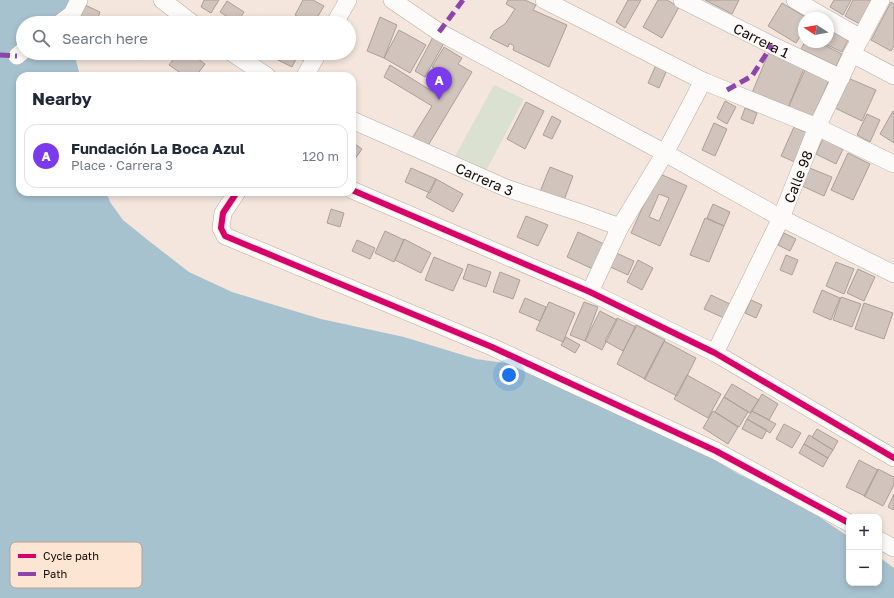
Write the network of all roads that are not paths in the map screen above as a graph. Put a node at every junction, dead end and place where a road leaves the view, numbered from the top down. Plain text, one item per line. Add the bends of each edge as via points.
1 (79, 0) edge
2 (162, 0) edge
3 (348, 0) edge
4 (392, 0) edge
5 (544, 0) edge
6 (682, 0) edge
7 (795, 0) edge
8 (881, 0) edge
9 (815, 12) edge
10 (69, 16) edge
11 (183, 16) edge
12 (339, 16) edge
13 (834, 23) edge
14 (861, 38) junction
15 (852, 54) junction
16 (243, 60) edge
17 (314, 60) edge
18 (261, 72) edge
19 (307, 72) edge
20 (894, 76) edge
21 (841, 78) junction
22 (703, 80) junction
23 (356, 122) edge
24 (817, 127) junction
25 (664, 153) junction
26 (894, 164) edge
27 (356, 192) edge
28 (234, 196) edge
29 (781, 218) junction
30 (620, 227) junction
31 (894, 274) edge
32 (590, 292) junction
33 (716, 353) junction
34 (894, 458) edge
35 (846, 521) edge
36 (882, 542) edge
37 (894, 548) edge

1 - 10 street
2 - 11 street
3 - 12 street
4 - 25 street via 439,32
5 - 22 street
6 - 21 street, Carrera 1
7 - 9 street
8 - 14 street, Calle 98
13 - 14 street
14 - 15 street, Calle 98
15 - 20 street
15 - 21 street, Calle 98
16 - 18 street
17 - 19 street
21 - 24 street, Calle 98
22 - 24 street
22 - 25 street
23 - 30 street, Carrera 3 via 506,188
24 - 26 street
24 - 29 street, Calle 98
25 - 29 street
25 - 30 street
27 - 32 street
28 - 35 street via 223,213 221,228 225,236 492,347 716,451
29 - 31 street
29 - 33 street, Calle 98
30 - 32 street
32 - 33 street
33 - 34 street
36 - 37 street

